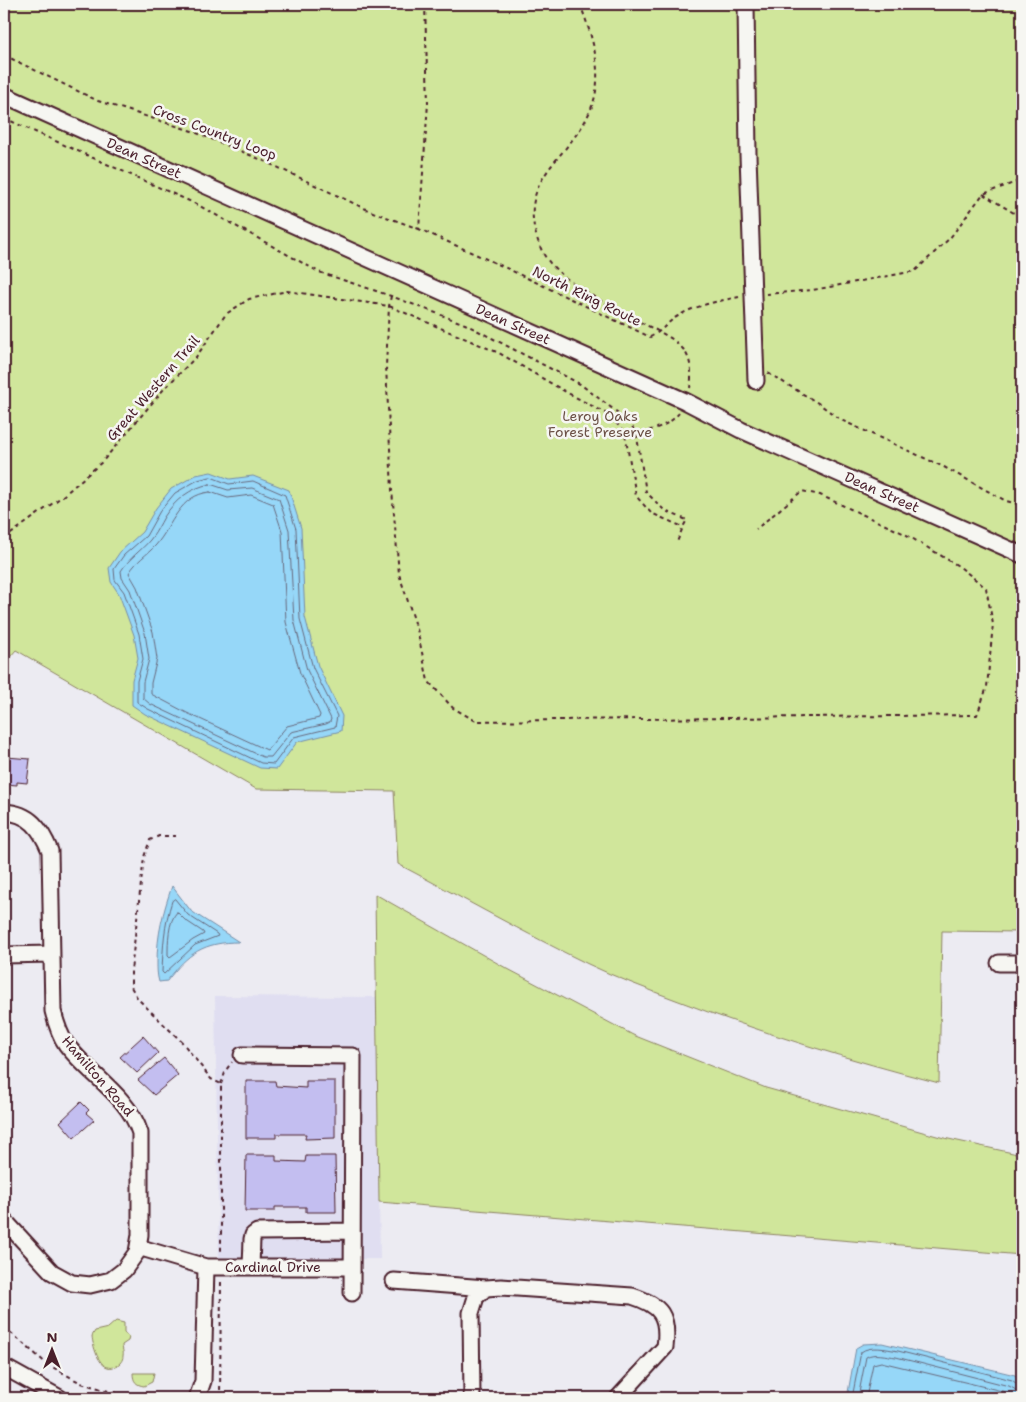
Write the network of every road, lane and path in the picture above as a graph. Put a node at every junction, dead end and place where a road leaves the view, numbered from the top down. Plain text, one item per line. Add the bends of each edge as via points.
1 (425, 4) edge
2 (580, 4) edge
3 (746, 4) edge
4 (4, 55) edge
5 (4, 95) edge
6 (4, 118) edge
7 (1022, 180) edge
8 (983, 194) junction
9 (1022, 218) edge
10 (419, 229) junction
11 (753, 294) junction
12 (391, 296) junction
13 (389, 306) junction
14 (660, 332) junction
15 (756, 365) junction
16 (756, 381) dead end
17 (689, 393) dead end
18 (683, 407) dead end
19 (625, 434) junction
20 (636, 434) junction
21 (1022, 505) edge
22 (683, 526) junction
23 (756, 529) dead end
24 (4, 539) edge
25 (677, 542) dead end
26 (1022, 555) edge
27 (4, 812) edge
28 (176, 836) dead end
29 (51, 954) junction
30 (4, 955) edge
31 (998, 963) dead end
32 (1022, 963) edge
33 (242, 1055) joint
34 (221, 1084) junction
35 (4, 1220) edge
36 (352, 1231) junction
37 (138, 1247) junction
38 (221, 1255) dead end
39 (352, 1266) junction
40 (206, 1267) junction
41 (251, 1267) junction
42 (221, 1272) dead end
43 (394, 1281) dead end
44 (486, 1288) junction
45 (352, 1293) dead end
46 (4, 1327) edge
47 (4, 1367) edge
48 (60, 1398) edge
49 (133, 1398) edge
50 (197, 1398) edge
51 (220, 1398) edge
52 (472, 1398) edge
53 (618, 1398) edge

1 - 10 path via 428,103
2 - 14 path via 595,54 595,98 583,126 543,176 536,192 535,231 543,253 555,270 595,298
3 - 11 street
4 - 10 path, Cross Country Loop via 98,101 192,131 370,211
5 - 26 street, Dean Street
6 - 12 path via 196,204 319,272
7 - 8 path
8 - 9 path
8 - 11 path via 950,238 915,271 813,290
10 - 14 path, North Ring Route via 650,337
11 - 14 path via 710,303 678,316
11 - 15 street
12 - 13 path
12 - 20 path via 465,324 580,384 630,422
13 - 19 path, Great Western Trail via 499,353 612,416
13 - 23 path via 386,366 399,574 417,629 428,681 453,708 476,721 977,715 987,687 993,624 986,588 960,566 904,534 820,495 802,491
13 - 24 path, Great Western Trail via 287,291 249,299 226,314 196,357 102,462
14 - 17 path via 671,337 684,351 693,372
15 - 16 street
15 - 21 path via 841,420 1006,501
18 - 20 path via 664,426
19 - 20 path
19 - 22 path via 636,496 652,513
20 - 22 path via 646,492 665,511 688,520
22 - 25 path
27 - 29 street, Hamilton Road via 31,820 44,835 50,851
28 - 34 path via 159,836 150,840 144,857 131,987 138,999 182,1042 211,1079
29 - 30 street
29 - 37 street, Hamilton Road via 53,1011 58,1029 66,1044 136,1119 140,1133
31 - 32 street
33 - 34 path via 233,1059
33 - 36 street via 353,1056
34 - 38 path
35 - 37 street via 52,1272 72,1283 90,1285 111,1280 124,1270
36 - 39 street
36 - 41 street via 258,1232 252,1239
37 - 40 street
39 - 41 street, Cardinal Drive
39 - 45 street
40 - 41 street, Cardinal Drive
40 - 50 street, Cardinal Drive via 203,1381
42 - 51 path
43 - 44 street
44 - 52 street via 476,1297 472,1313
44 - 53 street via 632,1296 659,1309 666,1323 665,1347
46 - 49 path via 47,1364 82,1383
47 - 48 street

